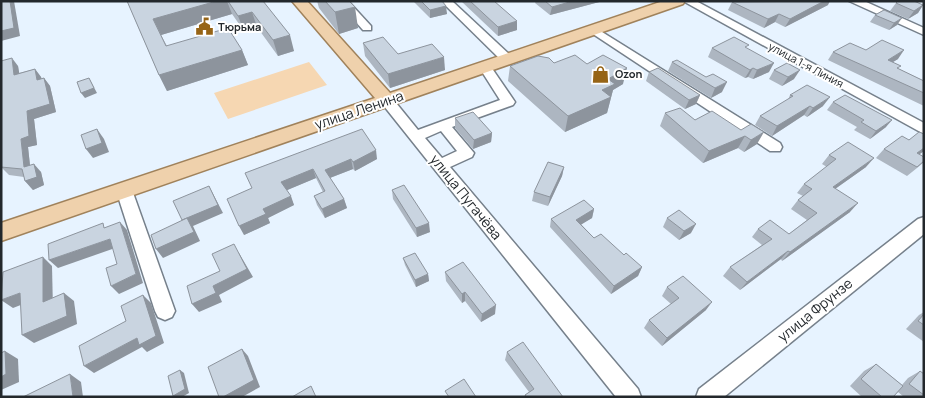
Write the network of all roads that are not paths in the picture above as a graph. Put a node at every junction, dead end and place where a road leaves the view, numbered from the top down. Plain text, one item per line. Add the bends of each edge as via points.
1 (299, 1) edge
2 (342, 1) edge
3 (446, 1) edge
4 (678, 1) edge
5 (688, 1) edge
6 (854, 1) edge
7 (368, 28) dead end
8 (594, 30) junction
9 (924, 32) edge
10 (508, 59) junction
11 (485, 67) junction
12 (387, 101) junction
13 (443, 126) junction
14 (924, 129) edge
15 (416, 136) junction
16 (775, 147) dead end
17 (440, 165) junction
18 (124, 190) junction
19 (924, 224) edge
20 (1, 232) edge
21 (165, 311) dead end
22 (630, 397) edge
23 (707, 397) edge

1 - 12 main road, улица Пугачёва
2 - 7 street
3 - 10 street
4 - 8 main road, улица Ленина
5 - 14 street, улица 1-я Линия
6 - 9 street
8 - 10 main road, улица Ленина
8 - 16 street
10 - 11 main road, улица Ленина
11 - 12 main road, улица Ленина
11 - 13 street via 508,102
12 - 15 street, улица Пугачёва
12 - 18 main road, улица Ленина
13 - 15 street
13 - 17 street via 467,153
15 - 17 street, улица Пугачёва
17 - 22 street, улица Пугачёва
18 - 20 main road, улица Ленина
18 - 21 street
19 - 23 street, улица Фрунзе

